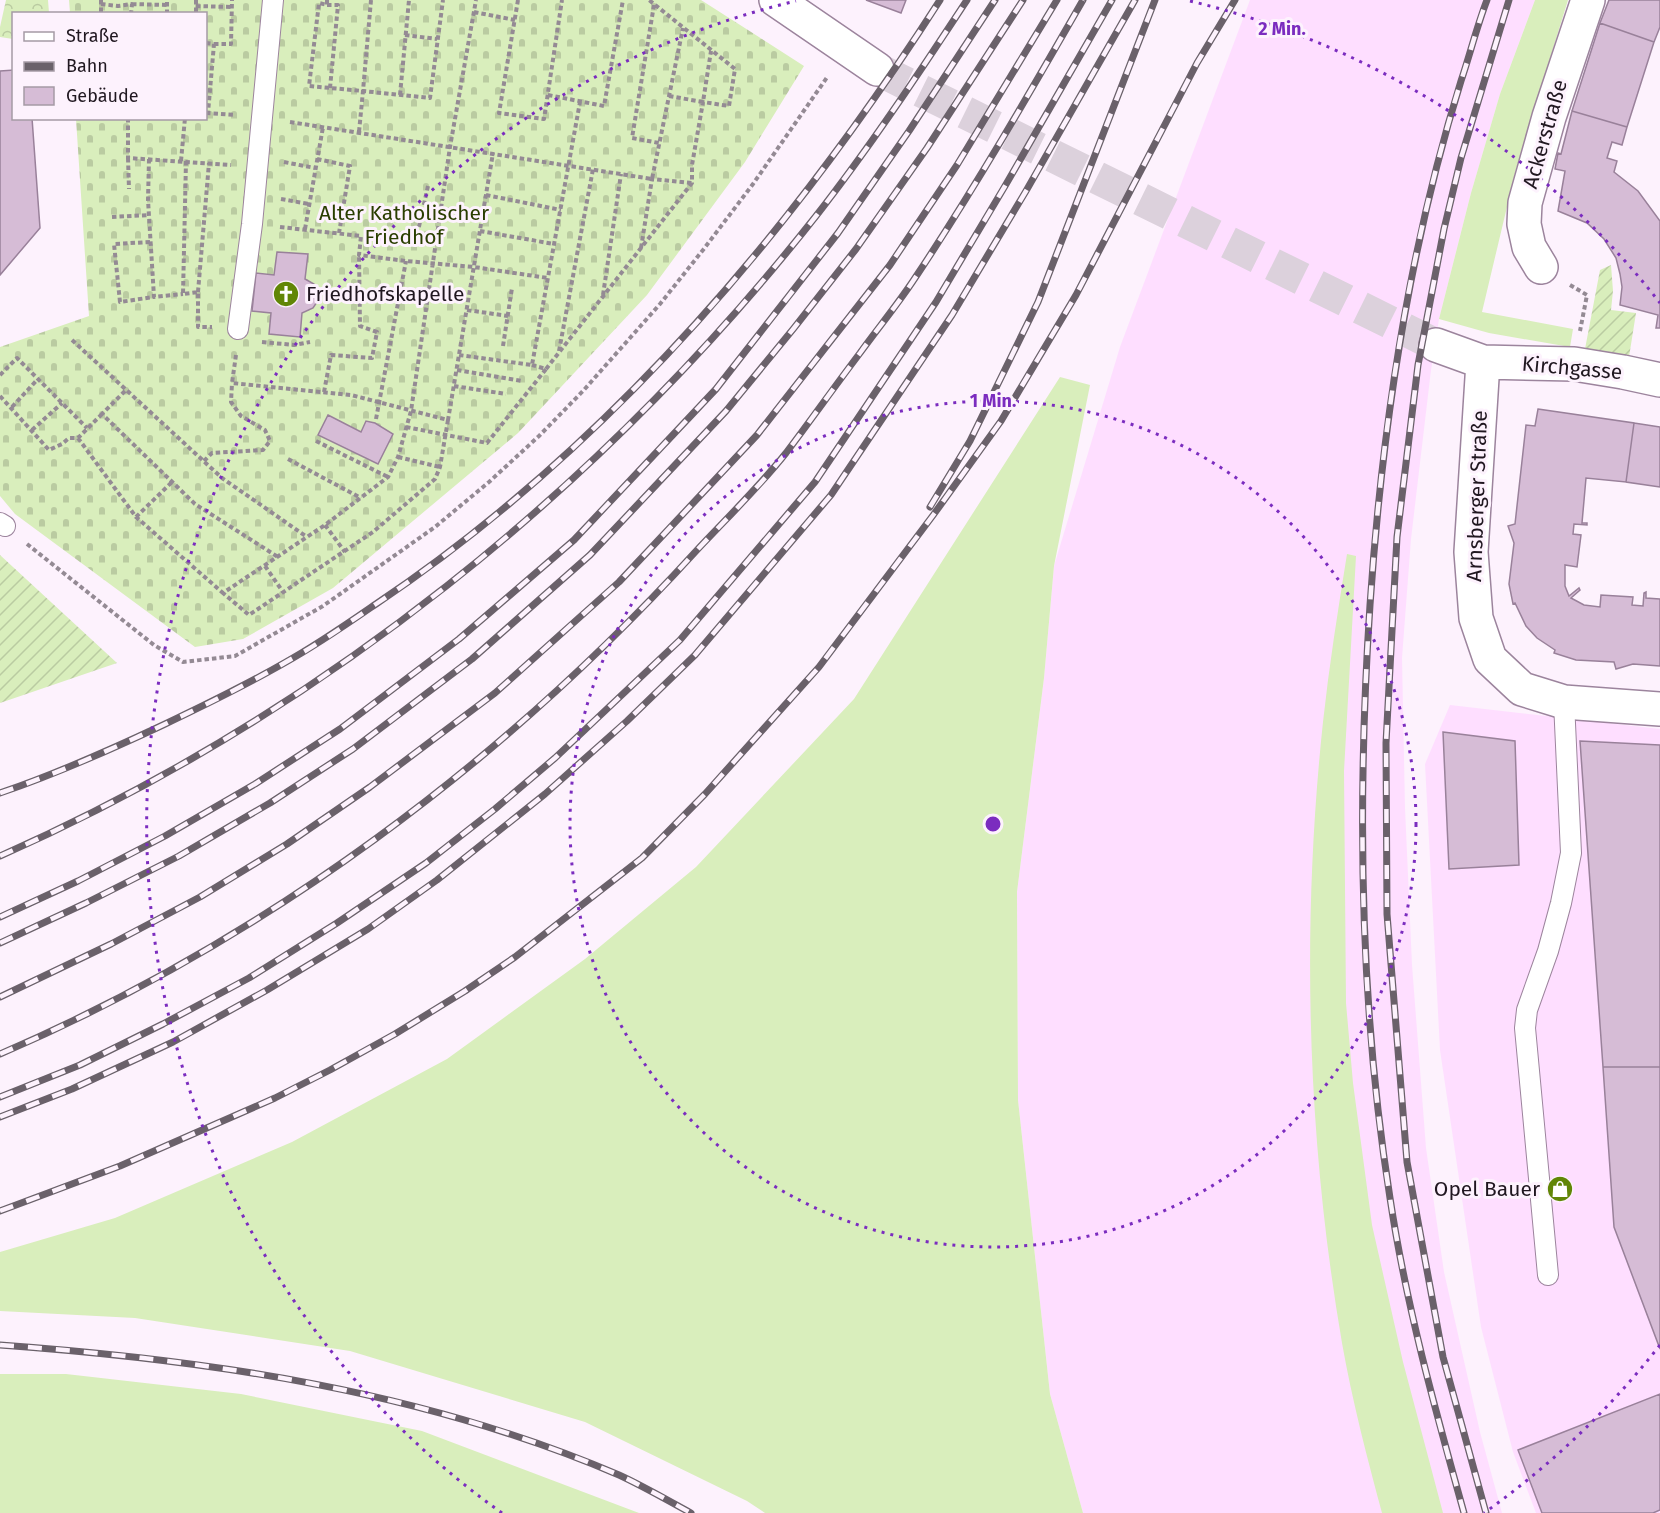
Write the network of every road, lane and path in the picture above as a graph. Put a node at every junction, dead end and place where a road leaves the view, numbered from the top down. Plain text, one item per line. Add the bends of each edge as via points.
1 (196, 0) edge
2 (232, 0) edge
3 (273, 0) edge
4 (371, 0) edge
5 (409, 0) edge
6 (443, 0) edge
7 (477, 0) edge
8 (518, 0) edge
9 (562, 0) edge
10 (623, 0) edge
11 (650, 0) edge
12 (777, 0) edge
13 (1588, 0) edge
14 (101, 2) edge
15 (167, 2) edge
16 (327, 2) edge
17 (118, 3) edge
18 (132, 4) junction
19 (654, 4) junction
20 (196, 6) junction
21 (232, 7) junction
22 (131, 12) edge
23 (196, 12) edge
24 (474, 12) junction
25 (515, 20) junction
26 (683, 28) junction
27 (405, 35) junction
28 (437, 39) junction
29 (207, 43) edge
30 (214, 44) junction
31 (711, 50) junction
32 (849, 51) junction
33 (877, 69) tunnel mouth
34 (330, 88) junction
35 (363, 91) junction
36 (399, 95) junction
37 (548, 95) junction
38 (669, 96) junction
39 (580, 102) junction
40 (703, 102) junction
41 (207, 113) edge
42 (262, 118) junction
43 (128, 120) edge
44 (185, 120) edge
45 (323, 127) junction
46 (359, 132) junction
47 (659, 143) junction
48 (450, 147) junction
49 (493, 153) junction
50 (128, 158) junction
51 (149, 159) junction
52 (317, 159) junction
53 (184, 161) junction
54 (209, 163) junction
55 (569, 166) junction
56 (258, 167) junction
57 (593, 169) junction
58 (621, 174) junction
59 (652, 179) junction
60 (693, 183) junction
61 (428, 186) dead end
62 (129, 189) dead end
63 (486, 195) junction
64 (277, 199) dead end
65 (309, 204) junction
66 (561, 210) junction
67 (149, 215) junction
68 (112, 217) dead end
69 (252, 224) junction
70 (305, 230) junction
71 (480, 231) junction
72 (339, 233) junction
73 (150, 243) junction
74 (437, 243) junction
75 (554, 244) junction
76 (641, 249) junction
77 (359, 255) junction
78 (406, 261) junction
79 (434, 264) junction
80 (474, 267) junction
81 (1541, 267) joint
82 (548, 278) junction
83 (512, 288) dead end
84 (198, 292) junction
85 (183, 294) junction
86 (154, 297) junction
87 (603, 298) junction
88 (467, 310) junction
89 (508, 316) junction
90 (238, 335) junction
91 (72, 340) dead end
92 (310, 342) dead end
93 (1436, 345) tunnel mouth
94 (503, 346) dead end
95 (559, 353) junction
96 (459, 355) junction
97 (1483, 362) junction
98 (1574, 364) junction
99 (532, 365) junction
100 (546, 369) junction
101 (457, 370) junction
102 (0, 375) edge
103 (38, 380) junction
104 (1660, 380) edge
105 (522, 381) dead end
106 (232, 383) junction
107 (454, 386) junction
108 (125, 390) junction
109 (324, 392) junction
110 (506, 394) dead end
111 (0, 396) edge
112 (381, 402) junction
113 (62, 403) junction
114 (12, 407) junction
115 (411, 411) junction
116 (102, 414) junction
117 (376, 419) dead end
118 (448, 420) junction
119 (406, 427) junction
120 (87, 428) junction
121 (32, 430) junction
122 (445, 435) junction
123 (78, 438) junction
124 (316, 441) dead end
125 (398, 458) junction
126 (288, 459) dead end
127 (204, 461) junction
128 (440, 467) junction
129 (388, 477) junction
130 (172, 482) junction
131 (361, 498) junction
132 (136, 517) junction
133 (2, 524) edge
134 (325, 525) junction
135 (307, 537) junction
136 (345, 552) junction
137 (278, 557) junction
138 (265, 566) junction
139 (283, 592) junction
140 (223, 593) junction
141 (1564, 702) junction
142 (1660, 709) edge
143 (1548, 1275) dead end

1 - 20 path
2 - 21 path
3 - 42 lane
4 - 35 path
5 - 27 path
6 - 28 path
7 - 24 path
8 - 25 path
9 - 37 path
10 - 39 path via 604,106
11 - 19 path
12 - 32 street
13 - 81 street, Ackerstraße via 1525,203 1529,248
14 - 17 path
15 - 18 path
16 - 34 path via 338,5
16 - 34 path via 319,3 309,86
17 - 18 path
18 - 22 path
19 - 26 path
19 - 47 path via 632,138
20 - 21 path
20 - 23 path
21 - 30 path via 231,44
24 - 25 path
24 - 48 path
25 - 37 path via 499,113 544,119
26 - 31 path
26 - 38 path
27 - 28 path
27 - 36 path
28 - 36 path via 430,98
29 - 30 path
30 - 41 path
31 - 40 path
31 - 40 path via 735,69 729,105
32 - 33 street
32 - 133 path via 660,304 539,436 435,527 323,606 235,656 183,662 154,645
34 - 35 path
35 - 36 path
35 - 46 path
37 - 39 path
38 - 40 path
38 - 47 path
39 - 55 path
40 - 60 path via 692,165
41 - 42 path
42 - 45 path
42 - 56 lane
43 - 50 path
44 - 53 path
45 - 46 path
45 - 52 path
46 - 48 path
47 - 59 path
48 - 49 path
48 - 74 path
49 - 55 path
49 - 63 path
50 - 51 path
50 - 62 path
51 - 53 path
51 - 67 path
52 - 65 path
52 - 72 path via 350,166
53 - 54 path
53 - 85 path
54 - 56 path
54 - 84 path
55 - 57 path
55 - 66 path
56 - 69 lane
57 - 58 path
57 - 95 path
58 - 59 path
58 - 87 path
59 - 60 path
59 - 76 path
60 - 76 path
61 - 74 path via 416,240
63 - 66 path
63 - 71 path
64 - 65 path
65 - 70 path
66 - 75 path
67 - 68 path
67 - 73 path
69 - 70 path
69 - 90 lane
70 - 72 path
71 - 75 path
71 - 80 path
72 - 77 path via 362,236
73 - 86 path
73 - 86 path via 114,244 120,302
74 - 79 path
75 - 82 path
76 - 87 path
77 - 78 path
77 - 109 path via 360,326 377,332 372,358 330,355
78 - 79 path
78 - 112 path
79 - 80 path
79 - 115 path
80 - 82 path
80 - 88 path
81 - 98 path via 1587,295
82 - 99 path
83 - 89 path
84 - 85 path
84 - 90 path via 198,327
85 - 86 path
87 - 95 path
88 - 89 path
88 - 96 path
89 - 94 path
90 - 92 path via 294,345
90 - 106 path
91 - 108 path
93 - 97 street, Kirchgasse
95 - 100 path
96 - 99 path
96 - 101 path
97 - 98 street, Kirchgasse
97 - 141 street, Arnsberger Straße via 1471,552 1476,618 1490,659 1522,689
98 - 104 street, Kirchgasse
99 - 100 path
100 - 122 path via 487,443
101 - 105 path
101 - 107 path
102 - 103 path via 17,358
103 - 113 path
103 - 114 path
106 - 109 path
106 - 127 path via 231,402 241,416 265,430 270,441 262,450 212,453
107 - 110 path
107 - 118 path
108 - 116 path
108 - 127 path
109 - 112 path
111 - 114 path
112 - 115 path
112 - 117 path
113 - 120 path
113 - 121 path
114 - 121 path
115 - 118 path
115 - 119 path
116 - 120 path
116 - 130 path
118 - 122 path
119 - 122 path
119 - 125 path
120 - 123 path
121 - 123 path via 49,450 69,438
122 - 128 path
123 - 132 path
124 - 129 path
125 - 128 path
125 - 129 path
126 - 131 path
127 - 135 path
128 - 136 path via 435,479
129 - 131 path
130 - 132 path
130 - 137 path via 195,504
131 - 134 path
132 - 140 path
134 - 135 path
134 - 136 path
135 - 137 path
136 - 139 path
137 - 138 path
138 - 139 path
138 - 140 path
139 - 140 path via 249,615
141 - 142 street, Arnsberger Straße
141 - 143 lane via 1571,853 1561,903 1525,1028

